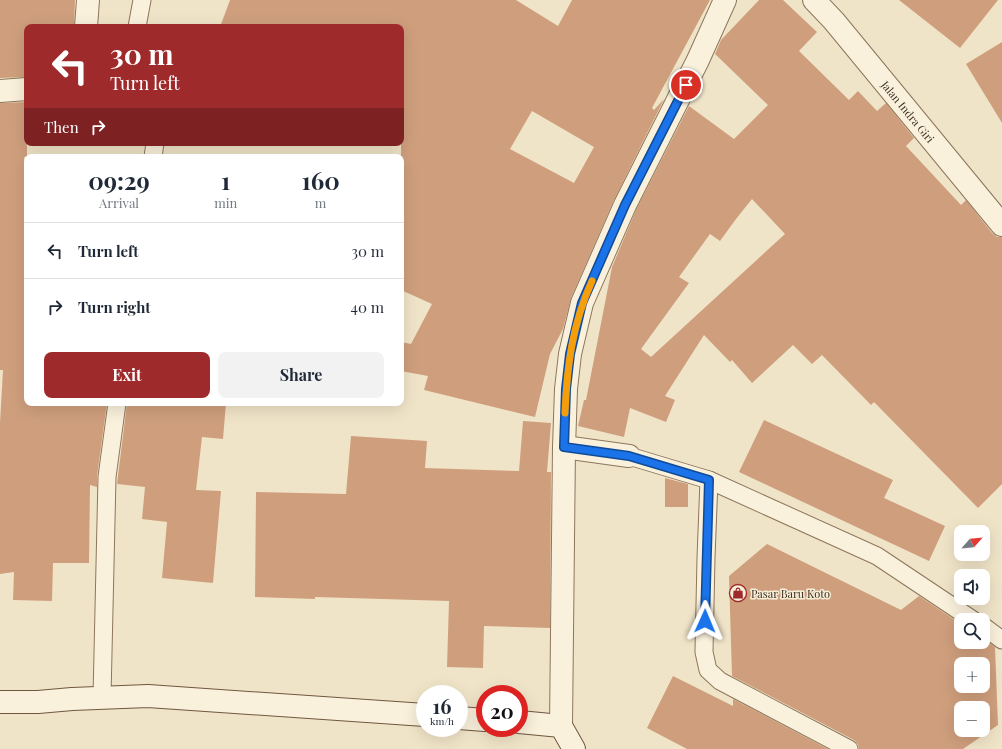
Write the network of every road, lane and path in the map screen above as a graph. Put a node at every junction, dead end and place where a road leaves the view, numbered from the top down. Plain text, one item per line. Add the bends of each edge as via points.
1 (88, 0) edge
2 (142, 0) edge
3 (725, 0) edge
4 (814, 0) edge
5 (86, 24) edge
6 (138, 24) edge
7 (24, 89) edge
8 (0, 91) edge
9 (1002, 225) edge
10 (117, 406) edge
11 (564, 447) junction
12 (629, 456) joint
13 (709, 480) junction
14 (962, 613) edge
15 (990, 631) edge
16 (1002, 640) edge
17 (102, 697) junction
18 (0, 702) edge
19 (416, 714) edge
20 (528, 723) edge
21 (561, 726) junction
22 (574, 749) edge
23 (849, 749) edge

1 - 5 street
2 - 6 lane
3 - 11 street via 698,60 625,205 582,303 570,354
4 - 9 street, Jalan Indra Giri
7 - 8 street
10 - 17 lane via 107,477
11 - 12 street
11 - 21 street
12 - 13 lane
13 - 14 lane via 877,556
13 - 23 lane via 704,652 708,670 720,681
15 - 16 lane
17 - 18 street
17 - 19 street via 148,696
20 - 21 street
21 - 22 street

